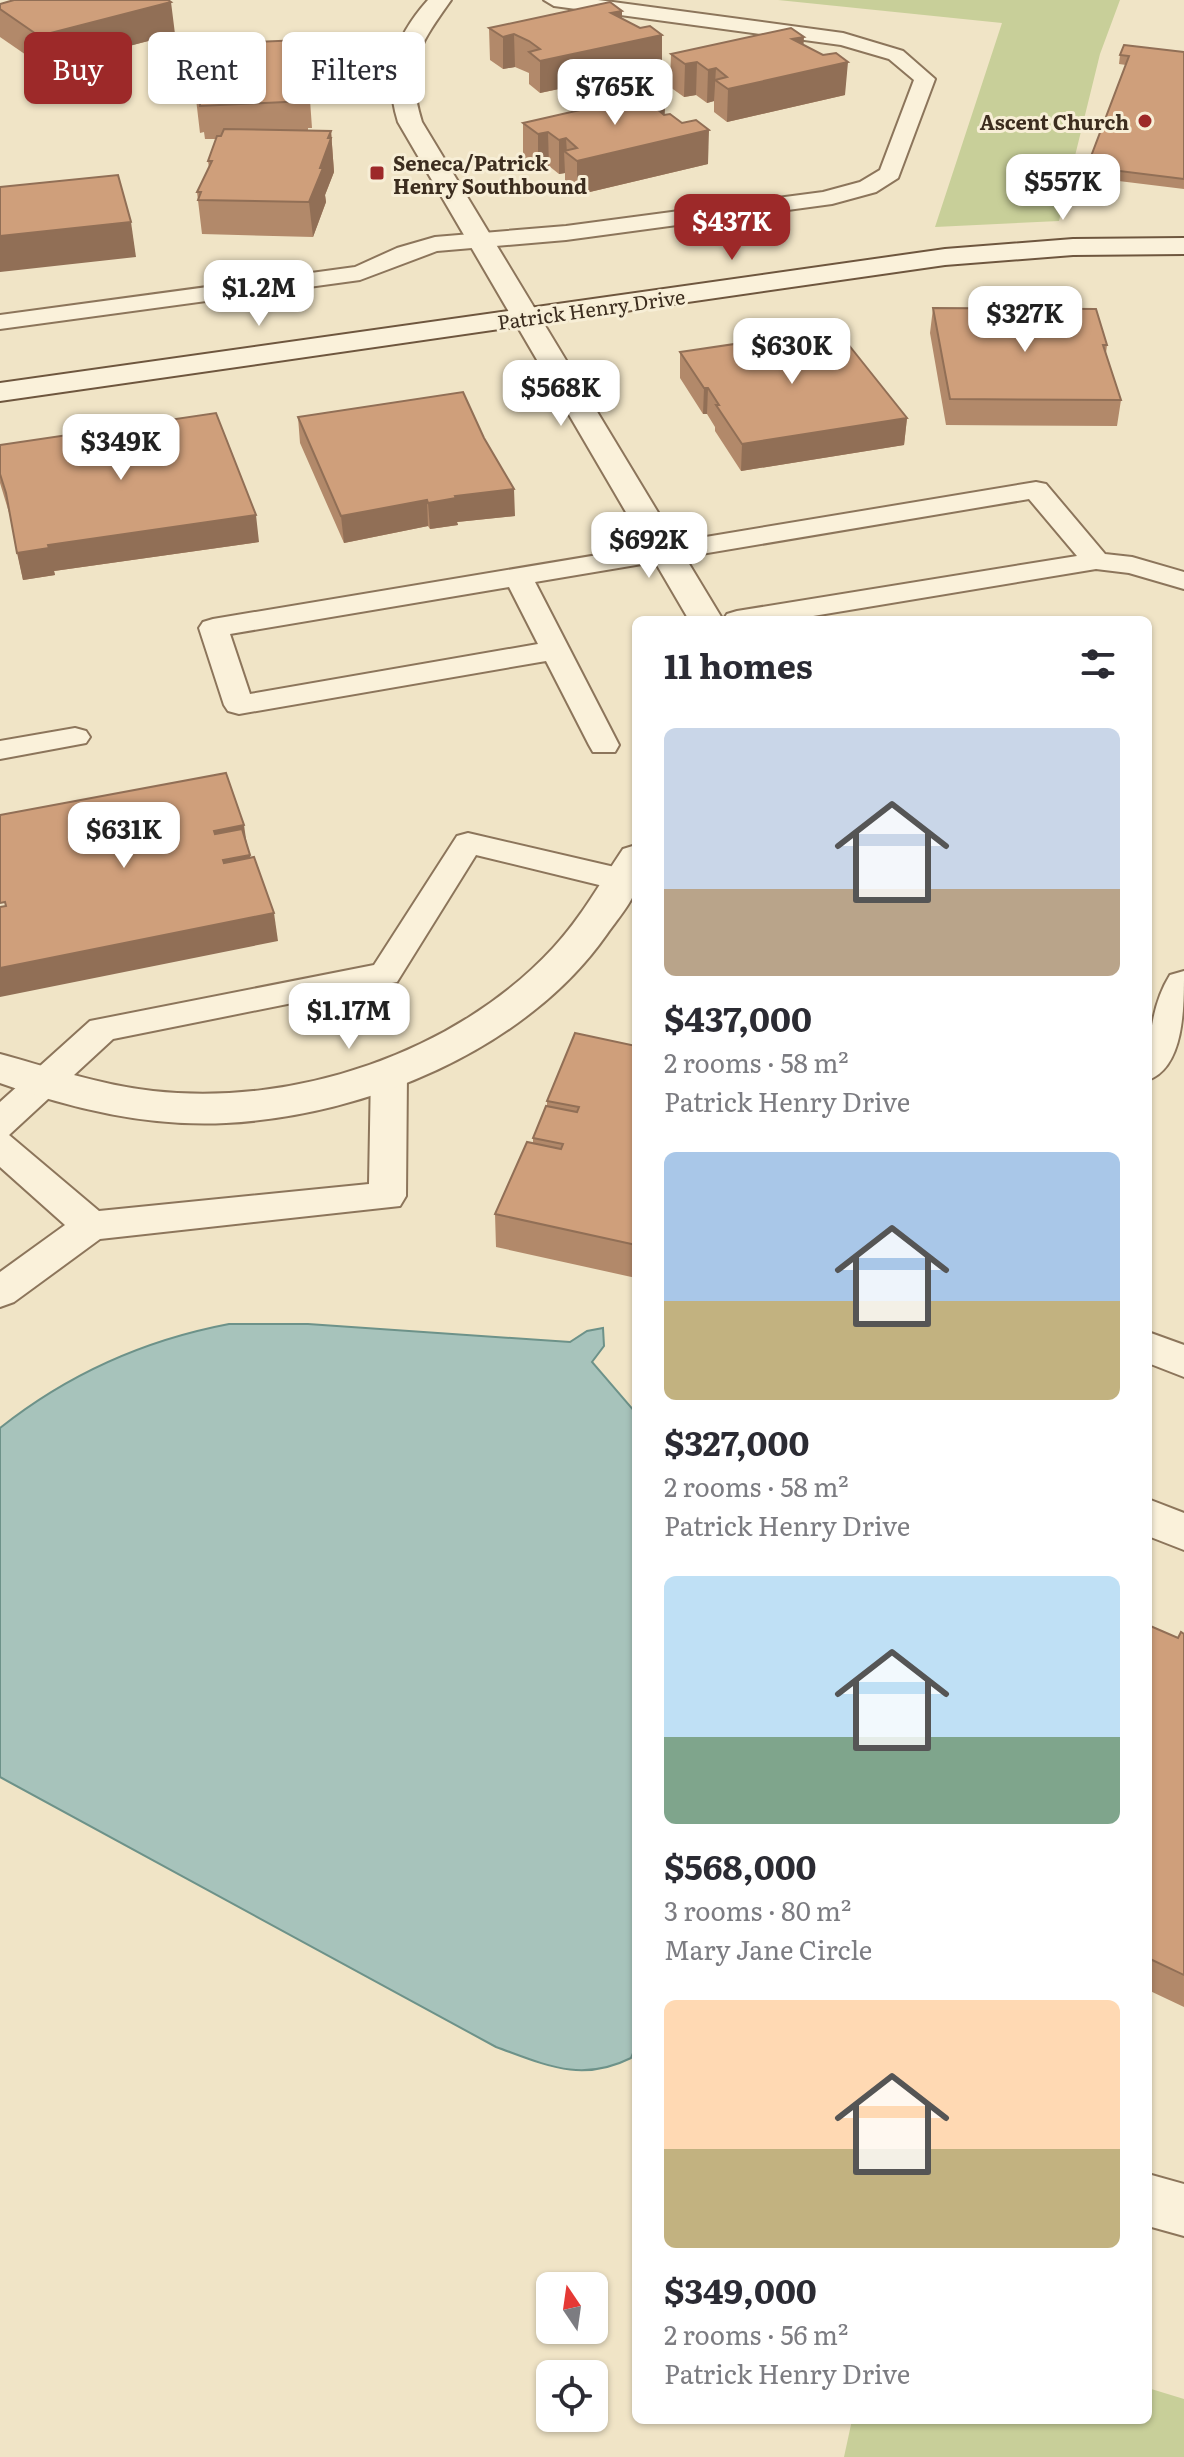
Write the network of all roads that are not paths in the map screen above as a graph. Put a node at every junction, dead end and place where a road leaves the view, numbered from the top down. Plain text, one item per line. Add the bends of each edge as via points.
1 (440, 0) edge
2 (554, 0) edge
3 (477, 240) junction
4 (1184, 246) edge
5 (526, 317) junction
6 (0, 322) edge
7 (0, 392) edge
8 (665, 553) junction
9 (1096, 561) junction
10 (518, 577) junction
11 (1184, 581) edge
12 (704, 616) edge
13 (761, 616) edge
14 (556, 650) junction
15 (75, 737) dead end
16 (604, 745) dead end
17 (0, 750) edge
18 (631, 873) edge
19 (1184, 984) edge
20 (1152, 1061) edge
21 (0, 1068) edge
22 (389, 1072) junction
23 (40, 1083) junction
24 (0, 1125) edge
25 (0, 1146) edge
26 (91, 1226) junction
27 (0, 1292) edge
28 (1152, 1349) edge
29 (1184, 1361) edge
30 (1152, 1519) edge
31 (1184, 1532) edge
32 (1152, 2201) edge
33 (1184, 2210) edge

1 - 3 street via 406,45 400,91 410,122
2 - 3 lane via 843,39 896,55 925,79 890,173 868,187 824,199
3 - 5 street
3 - 6 lane via 435,244 360,273
4 - 5 street, Patrick Henry Drive via 1073,247 945,257
5 - 7 street, Patrick Henry Drive
5 - 8 street
8 - 9 lane via 1036,490
8 - 10 lane
8 - 12 street
9 - 11 lane via 1132,565
9 - 13 lane
10 - 14 lane
10 - 14 lane via 213,628 239,705
14 - 16 lane
15 - 17 lane
18 - 22 street via 556,969 522,999 454,1043
18 - 23 lane via 468,843 385,974 102,1029
19 - 20 street via 1173,1032
21 - 23 street
22 - 23 street via 271,1102 180,1108 129,1103
22 - 26 lane via 387,1196
23 - 24 lane
25 - 26 lane
26 - 27 lane
28 - 29 lane
30 - 31 lane
32 - 33 lane

